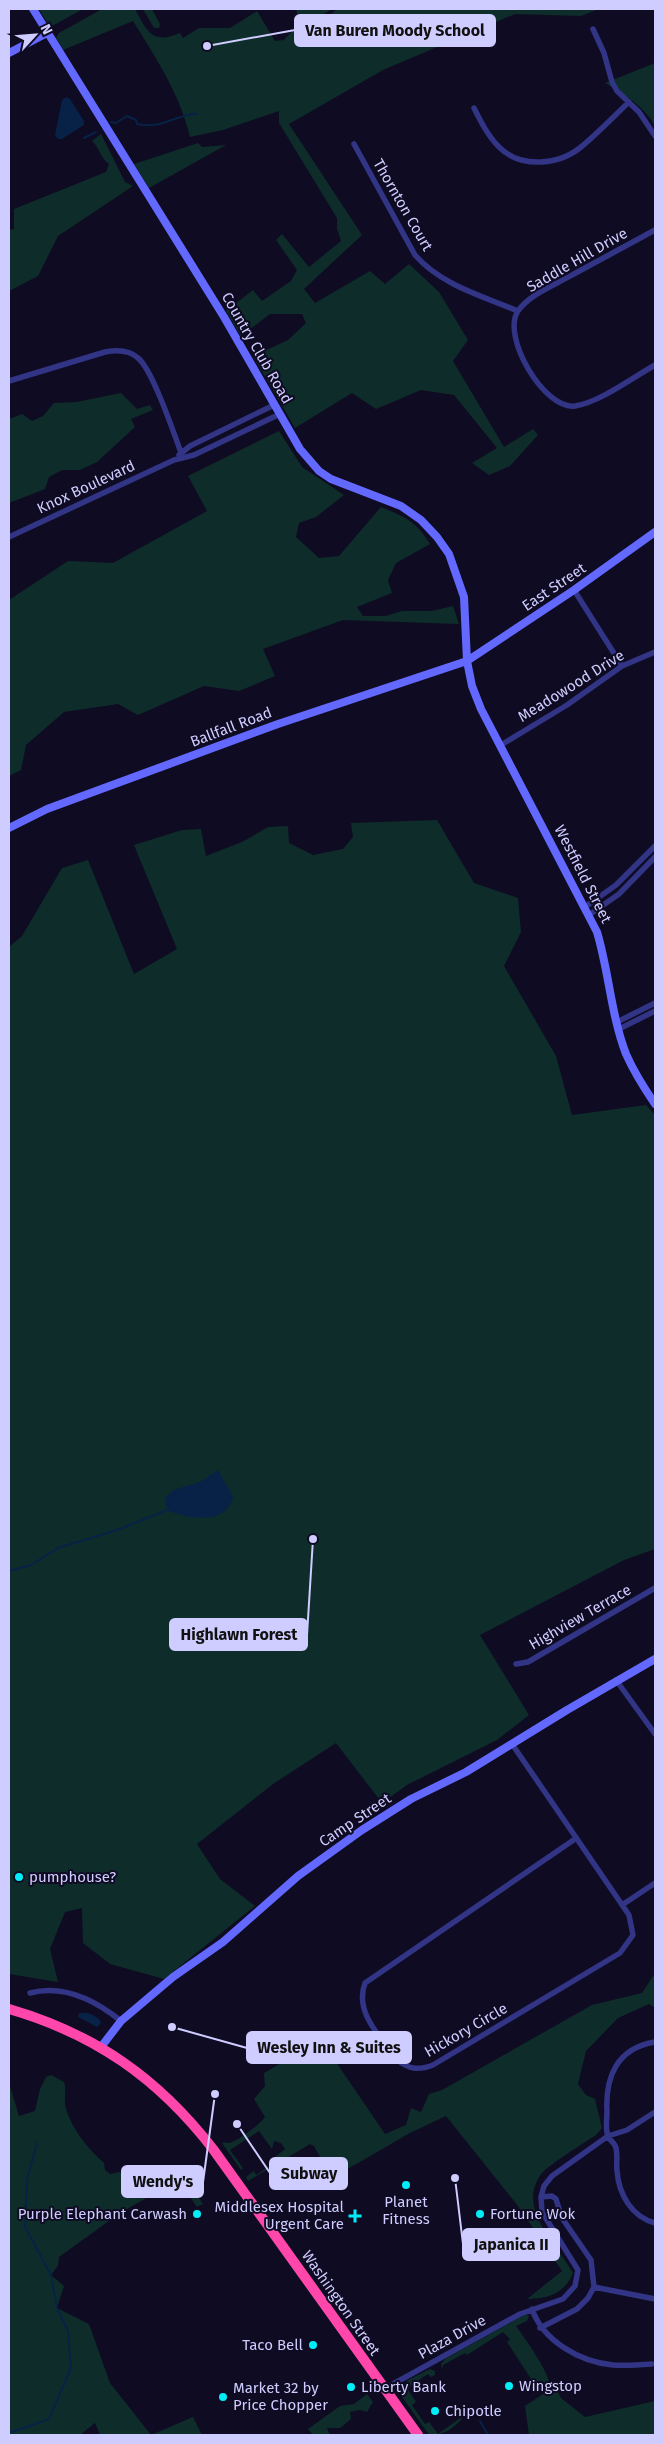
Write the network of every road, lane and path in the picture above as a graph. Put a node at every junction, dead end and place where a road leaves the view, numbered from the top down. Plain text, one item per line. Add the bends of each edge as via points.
1 (32, 9) edge
2 (593, 29) dead end
3 (47, 33) junction
4 (9, 53) edge
5 (629, 102) junction
6 (474, 108) dead end
7 (655, 136) edge
8 (354, 144) dead end
9 (655, 230) edge
10 (518, 311) junction
11 (655, 365) edge
12 (9, 380) edge
13 (274, 405) junction
14 (280, 414) junction
15 (182, 456) junction
16 (655, 532) edge
17 (9, 537) edge
18 (574, 590) junction
19 (655, 652) edge
20 (467, 661) junction
21 (622, 666) junction
22 (501, 745) junction
23 (9, 828) edge
24 (655, 846) edge
25 (655, 857) edge
26 (630, 873) junction
27 (635, 879) junction
28 (585, 906) junction
29 (589, 915) junction
30 (655, 1003) edge
31 (655, 1012) edge
32 (618, 1026) junction
33 (655, 1104) edge
34 (655, 1588) edge
35 (655, 1659) edge
36 (516, 1664) dead end
37 (616, 1680) junction
38 (655, 1734) edge
39 (512, 1744) junction
40 (575, 1838) junction
41 (655, 1883) edge
42 (622, 1905) junction
43 (30, 1993) dead end
44 (9, 2008) edge
45 (121, 2022) junction
46 (655, 2042) edge
47 (101, 2047) junction
48 (655, 2112) edge
49 (608, 2136) junction
50 (541, 2197) junction
51 (655, 2223) edge
52 (594, 2287) junction
53 (655, 2299) edge
54 (532, 2309) junction
55 (540, 2328) junction
56 (652, 2364) dead end
57 (384, 2389) junction
58 (418, 2435) edge

1 - 3 main road, Country Club Road
2 - 5 street via 609,66 612,82
3 - 4 main road
3 - 13 main road, Country Club Road via 224,317
5 - 6 street via 580,148 562,158 542,163 520,159 501,149 485,130
5 - 7 street via 640,112
8 - 10 street, Thornton Court via 415,255 427,270 442,280
9 - 10 street, Saddle Hill Drive via 537,294
10 - 11 street, Saddle Hill Drive via 513,329 517,346 542,390 555,402 573,406 593,401
12 - 15 street via 113,350 130,353 148,370
13 - 14 main road, Country Club Road
13 - 15 street, Knox Boulevard via 190,446
14 - 15 street, Knox Boulevard via 194,455
14 - 20 main road, Country Club Road via 300,449 319,471 347,487 401,506 437,536 449,554 464,597
15 - 17 street, Knox Boulevard
16 - 18 main road, East Street
18 - 20 main road, East Street
18 - 21 street
19 - 21 street, Meadowood Drive
20 - 22 main road, Westfield Street via 481,709
20 - 23 main road, Ballfall Road via 278,724 47,808
21 - 22 street, Meadowood Drive via 567,705
22 - 28 main road, Westfield Street
24 - 26 street
25 - 27 street
26 - 27 street
26 - 28 street
27 - 29 street
28 - 29 main road, Westfield Street
29 - 32 main road, Westfield Street via 605,958
30 - 32 street
31 - 32 street
32 - 33 main road, Westfield Street via 626,1052
34 - 36 street, Highview Terrace via 528,1662
35 - 37 main road, Camp Street
37 - 38 street
37 - 39 main road, Camp Street
39 - 40 street, Hickory Circle
39 - 45 main road, Camp Street via 466,1772 411,1799 321,1859 248,1923 173,1977
40 - 42 street, Hickory Circle
40 - 42 street, Hickory Circle via 366,1983 361,1994 362,2007 396,2059 412,2069 422,2070 433,2065 620,1952 633,1935 633,1925
41 - 42 street
43 - 45 street via 46,1990 74,1994 94,2002
44 - 47 highway, Washington Street via 50,2022
45 - 47 main road, Camp Street
46 - 49 street via 634,2047 617,2063 606,2097
47 - 57 highway, Washington Street via 149,2081 201,2134
48 - 49 street via 626,2130
49 - 50 street via 552,2176
49 - 51 street via 616,2146 617,2172 624,2198 643,2220
50 - 52 street via 556,2199 562,2218 591,2260
50 - 54 street, Plaza Drive via 545,2219 573,2260 578,2275 572,2291 564,2299
52 - 53 street
52 - 55 street via 577,2309
54 - 55 street
54 - 57 street, Plaza Drive
55 - 56 street via 565,2348 601,2364
57 - 58 highway, Washington Street

